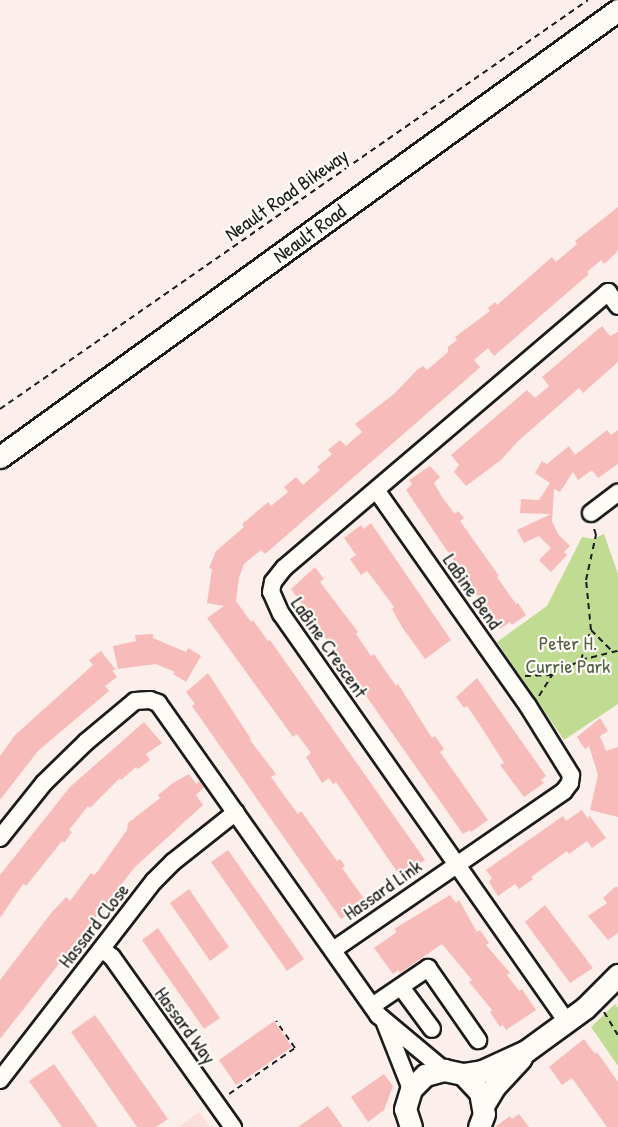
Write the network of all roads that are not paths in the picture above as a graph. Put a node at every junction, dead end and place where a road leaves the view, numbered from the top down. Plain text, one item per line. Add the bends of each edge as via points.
1 (618, 10) edge
2 (613, 287) edge
3 (618, 306) edge
4 (0, 457) edge
5 (376, 490) junction
6 (618, 494) edge
7 (591, 513) dead end
8 (236, 812) junction
9 (0, 838) edge
10 (456, 864) junction
11 (102, 950) junction
12 (333, 950) junction
13 (618, 975) edge
14 (401, 987) junction
15 (372, 1006) junction
16 (567, 1022) junction
17 (384, 1023) junction
18 (432, 1029) dead end
19 (478, 1040) dead end
20 (526, 1052) junction
21 (453, 1072) junction
22 (0, 1080) edge
23 (409, 1108) edge
24 (481, 1120) edge
25 (233, 1127) edge
26 (393, 1127) edge

1 - 4 main road, Neault Road
2 - 3 street, LaBine Crescent
2 - 5 street, LaBine Crescent
5 - 10 street, LaBine Crescent via 284,568 273,582 271,592 281,614
5 - 10 street, LaBine Bend via 528,706 571,775 564,791
6 - 7 street
8 - 9 street via 167,713 158,704 143,699 122,711 62,763
8 - 11 street, Hassard Close via 173,862 135,904
8 - 12 street
10 - 12 street, Hassard Link
10 - 16 street, LaBine Crescent
11 - 22 street, Hassard Close
11 - 25 street, Hassard Way via 112,957
12 - 15 street
13 - 16 main road
14 - 15 street
14 - 18 street
14 - 19 street via 428,968
15 - 17 street
16 - 20 main road
17 - 21 street
17 - 23 street
20 - 21 main road via 482,1071
20 - 24 main road via 495,1086
21 - 23 main road via 425,1075
21 - 24 main road via 473,1081
23 - 26 main road

